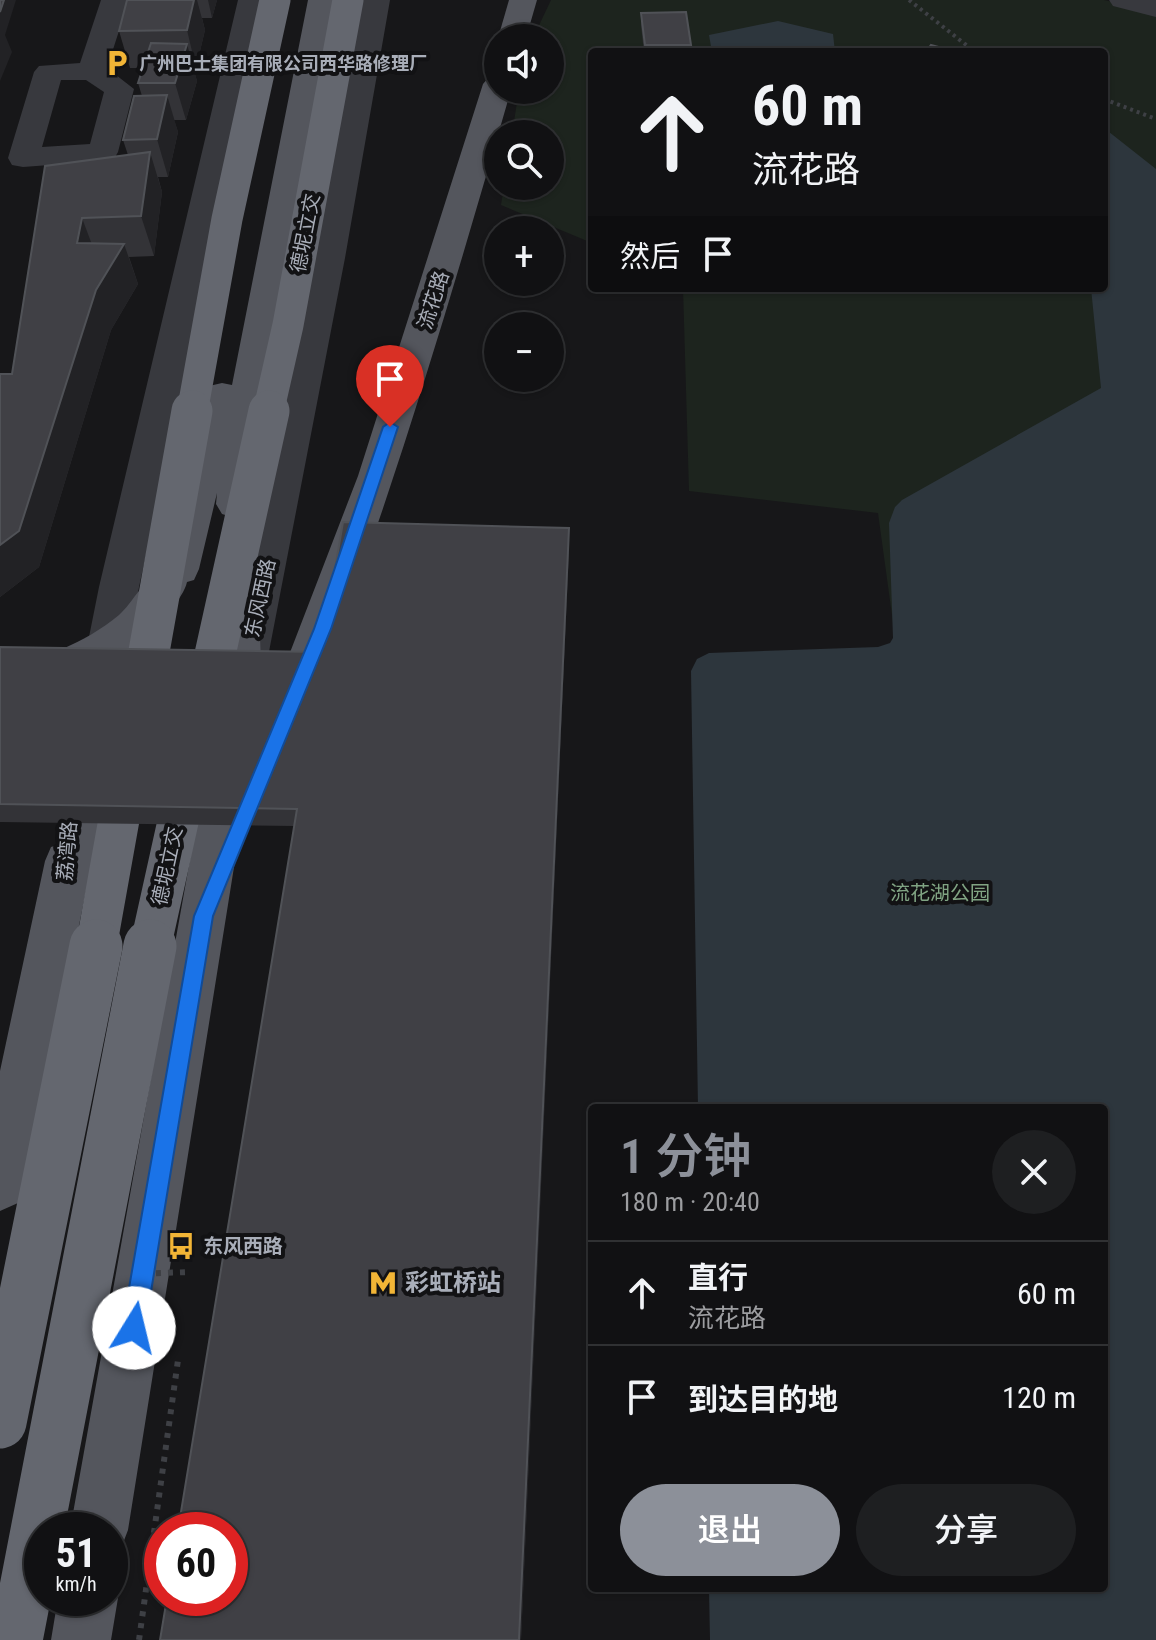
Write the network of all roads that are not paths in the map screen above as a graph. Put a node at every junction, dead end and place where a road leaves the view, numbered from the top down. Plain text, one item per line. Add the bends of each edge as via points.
1 (115, 0) edge
2 (252, 0) edge
3 (275, 0) edge
4 (304, 0) edge
5 (322, 0) edge
6 (348, 0) edge
7 (376, 0) edge
8 (523, 0) edge
9 (1123, 0) edge
10 (1156, 9) edge
11 (516, 24) edge
12 (92, 71) dead end
13 (492, 104) edge
14 (247, 334) junction
15 (184, 558) junction
16 (107, 648) junction
17 (0, 688) edge
18 (241, 692) junction
19 (57, 784) edge
20 (63, 891) junction
21 (204, 916) junction
22 (0, 1185) edge
23 (0, 1422) edge
24 (102, 1512) edge
25 (85, 1616) edge
26 (16, 1640) edge
27 (81, 1640) edge

1 - 12 street
2 - 16 street
3 - 23 highway, bridge via 227,219 99,928
4 - 14 main road
5 - 14 main road, 德坭立交
6 - 26 highway, 德坭立交, bridge via 288,325 136,1010
7 - 18 street, 东风西路
8 - 11 main road
9 - 10 street
13 - 21 main road, 流花路 via 439,283 333,599
14 - 15 main road
14 - 18 main road via 235,499
15 - 16 main road via 155,607
15 - 20 main road
16 - 17 main road
16 - 20 street
18 - 21 main road, 东风西路
19 - 20 main road, 荔湾路 via 71,814
20 - 22 main road
21 - 24 main road, 东风西路
25 - 27 main road

